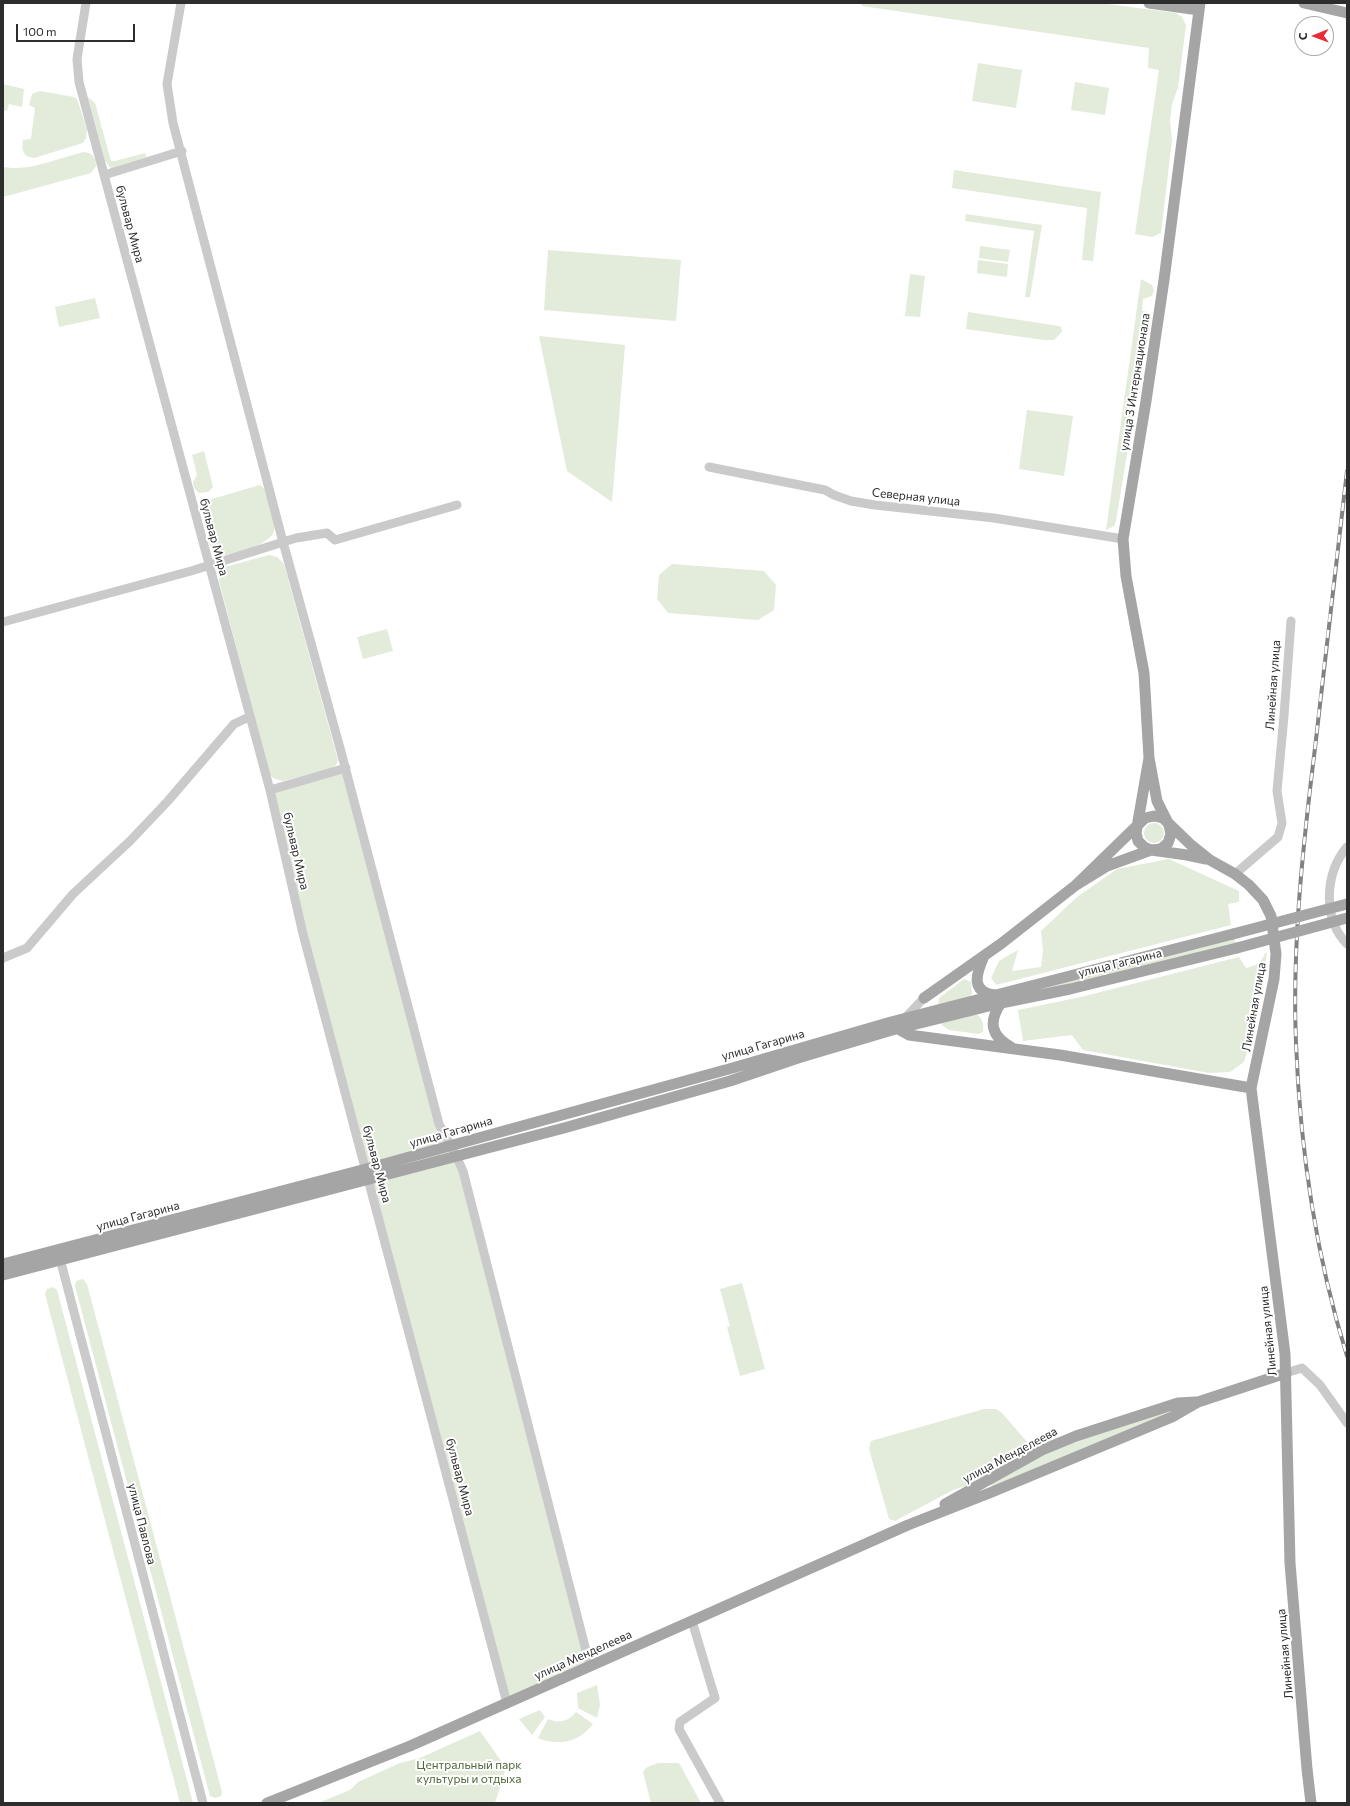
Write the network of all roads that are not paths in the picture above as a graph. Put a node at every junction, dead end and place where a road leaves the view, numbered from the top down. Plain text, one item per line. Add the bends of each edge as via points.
1 (86, 3) edge
2 (181, 3) edge
3 (1149, 3) edge
4 (1304, 3) edge
5 (1199, 6) edge
6 (1347, 13) edge
7 (182, 151) junction
8 (104, 175) junction
9 (709, 467) dead end
10 (457, 505) dead end
11 (1123, 539) junction
12 (283, 542) junction
13 (209, 566) junction
14 (1291, 621) dead end
15 (3, 622) edge
16 (249, 717) junction
17 (1149, 758) junction
18 (346, 768) junction
19 (270, 790) junction
20 (1138, 825) junction
21 (1169, 825) junction
22 (1347, 847) edge
23 (1151, 850) junction
24 (1210, 860) junction
25 (1235, 874) junction
26 (1076, 885) junction
27 (1347, 904) edge
28 (1347, 918) edge
29 (1347, 944) edge
30 (984, 956) junction
31 (3, 958) edge
32 (924, 998) joint
33 (1000, 999) junction
34 (904, 1019) junction
35 (898, 1029) junction
36 (1013, 1049) junction
37 (1251, 1088) junction
38 (451, 1145) junction
39 (457, 1156) junction
40 (367, 1174) junction
41 (59, 1255) junction
42 (3, 1264) edge
43 (3, 1275) edge
44 (1286, 1373) junction
45 (1198, 1402) junction
46 (1347, 1423) edge
47 (908, 1525) junction
48 (692, 1621) junction
49 (590, 1666) junction
50 (507, 1703) junction
51 (203, 1803) edge
52 (267, 1803) edge
53 (720, 1803) edge
54 (1311, 1803) edge

1 - 8 street, бульвар Мира via 77,64 79,82
2 - 7 street via 167,84 171,112
3 - 5 main road
4 - 6 main road
5 - 11 main road, улица 3 Интернационала via 1164,280
7 - 8 street
7 - 12 street
8 - 13 street, бульвар Мира
9 - 11 street, Северная улица via 826,490 851,501 875,506 994,518
10 - 12 street via 335,540 327,533
11 - 17 main road, улица 3 Интернационала via 1126,576 1144,673
12 - 13 street
12 - 18 street
13 - 15 street
13 - 16 street, бульвар Мира
14 - 25 street, Линейная улица via 1277,791 1282,824 1278,837
16 - 19 street, бульвар Мира
16 - 31 street via 234,724 167,802 73,894 27,948
17 - 20 main road, улица 3 Интернационала
17 - 21 main road, улица 3 Интернационала via 1157,801
18 - 19 street
18 - 38 street via 439,1124
19 - 40 street, бульвар Мира via 303,934
20 - 21 main road via 1145,818 1154,816 1163,818
20 - 23 main road via 1138,841
20 - 26 main road
21 - 23 main road via 1171,834 1168,843 1161,849
21 - 24 main road, Линейная улица
22 - 29 street via 1336,865 1330,894 1336,928
23 - 24 main road, Линейная улица
23 - 26 main road via 1107,866
24 - 25 main road, Линейная улица
25 - 37 main road, Линейная улица via 1263,900 1271,916 1276,954 1270,1007
26 - 30 main road
27 - 33 main road, улица Гагарина, bridge
28 - 33 main road, улица Гагарина, bridge via 1070,989
30 - 32 main road
30 - 33 main road via 977,984 986,994
32 - 34 street
33 - 34 main road, улица Гагарина
33 - 35 main road, улица Гагарина
33 - 36 main road via 992,1022 994,1031 1000,1041
34 - 38 main road, улица Гагарина
35 - 36 main road via 909,1035
35 - 39 main road, улица Гагарина via 730,1081
36 - 37 main road
37 - 44 main road, Линейная улица via 1286,1354
38 - 39 street
38 - 40 main road, улица Гагарина
39 - 40 main road, улица Гагарина
39 - 49 street via 467,1186
40 - 41 main road, улица Гагарина
40 - 50 street, бульвар Мира
41 - 42 main road, улица Гагарина
41 - 43 main road, улица Гагарина
41 - 51 street, улица Павлова
44 - 45 main road, улица Менделеева
44 - 46 street via 1302,1368 1320,1385
44 - 54 main road, Линейная улица via 1290,1562
45 - 47 main road, улица Менделеева via 1142,1430
45 - 47 main road, улица Менделеева via 1178,1403 1076,1436 1042,1450
47 - 48 main road, улица Менделеева
48 - 49 main road, улица Менделеева
48 - 53 street via 715,1698 680,1722 679,1729
49 - 50 main road, улица Менделеева
50 - 52 main road, улица Менделеева via 410,1746

